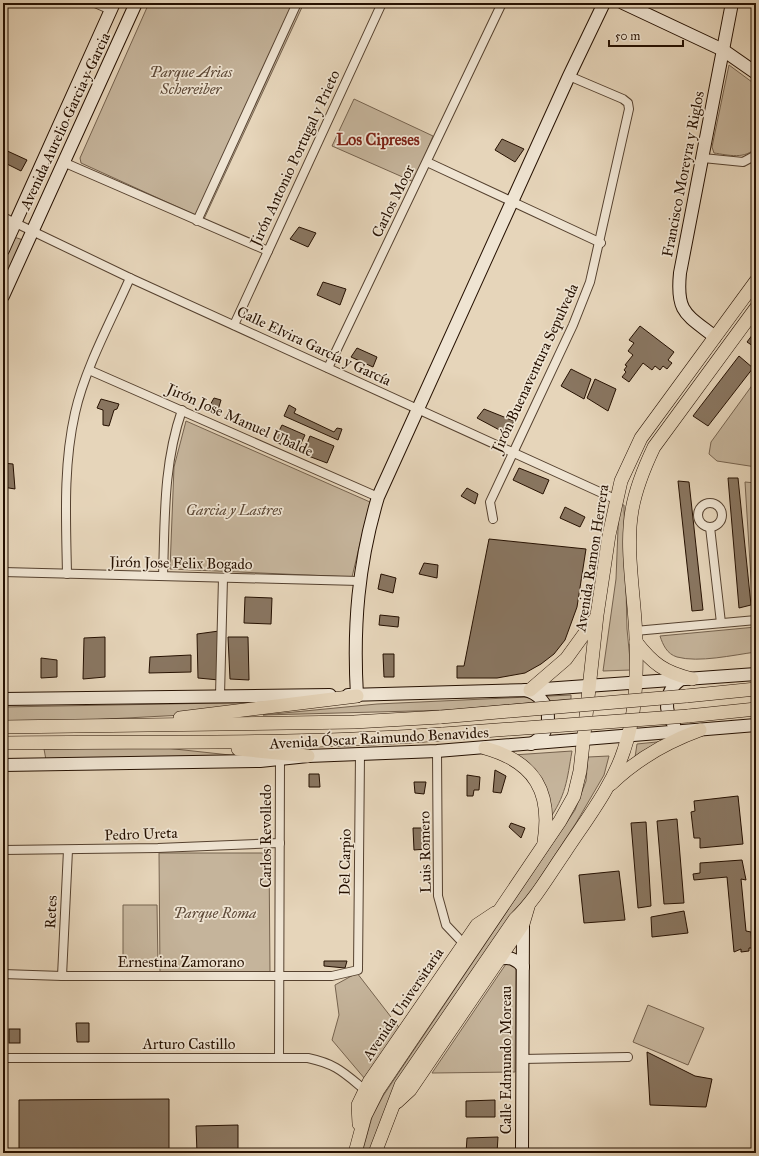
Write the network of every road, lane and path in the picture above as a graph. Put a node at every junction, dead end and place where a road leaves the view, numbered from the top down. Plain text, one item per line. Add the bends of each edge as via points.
1 (5, 3) edge
2 (95, 3) edge
3 (136, 3) edge
4 (297, 3) edge
5 (372, 3) edge
6 (502, 3) edge
7 (604, 3) edge
8 (623, 3) edge
9 (732, 3) edge
10 (381, 5) edge
11 (113, 7) edge
12 (3, 8) edge
13 (724, 50) junction
14 (756, 74) edge
15 (569, 76) junction
16 (756, 155) edge
17 (703, 158) junction
18 (63, 162) junction
19 (427, 162) junction
20 (512, 202) junction
21 (3, 217) edge
22 (197, 221) junction
23 (15, 223) junction
24 (32, 231) junction
25 (601, 243) junction
26 (3, 250) edge
27 (268, 251) junction
28 (130, 278) junction
29 (756, 281) edge
30 (3, 296) edge
31 (756, 308) edge
32 (234, 325) junction
33 (715, 337) junction
34 (328, 368) junction
35 (89, 370) junction
36 (417, 409) junction
37 (182, 410) junction
38 (512, 452) junction
39 (378, 497) junction
40 (615, 499) junction
41 (493, 519) dead end
42 (710, 527) dead end
43 (3, 572) edge
44 (67, 574) junction
45 (163, 576) junction
46 (223, 578) junction
47 (359, 581) junction
48 (597, 615) junction
49 (756, 620) edge
50 (721, 623) junction
51 (636, 636) junction
52 (756, 674) edge
53 (686, 680) junction
54 (635, 683) junction
55 (590, 686) junction
56 (756, 689) edge
57 (528, 690) junction
58 (220, 695) junction
59 (357, 696) junction
60 (3, 699) edge
61 (756, 709) edge
62 (756, 725) edge
63 (137, 726) junction
64 (3, 727) edge
65 (700, 730) junction
66 (681, 731) junction
67 (628, 736) junction
68 (584, 739) junction
69 (159, 741) junction
70 (3, 743) edge
71 (531, 744) junction
72 (485, 748) junction
73 (437, 751) junction
74 (360, 754) junction
75 (308, 756) junction
76 (280, 759) junction
77 (3, 764) edge
78 (606, 790) junction
79 (280, 843) junction
80 (544, 846) junction
81 (3, 850) edge
82 (68, 850) junction
83 (528, 906) junction
84 (501, 908) junction
85 (523, 924) junction
86 (464, 944) junction
87 (499, 958) junction
88 (523, 967) junction
89 (358, 970) joint
90 (3, 974) edge
91 (62, 976) junction
92 (280, 976) junction
93 (279, 1057) junction
94 (628, 1057) dead end
95 (3, 1058) edge
96 (522, 1059) junction
97 (365, 1090) junction
98 (394, 1105) junction
99 (360, 1132) junction
100 (355, 1153) edge
101 (375, 1153) edge
102 (522, 1153) edge

1 - 12 street
2 - 11 street
3 - 18 main road, Avenida Aurelio Garcia y Garcia
4 - 22 street
5 - 10 street
6 - 19 street, Carlos Moor
7 - 15 main road
8 - 13 main road
9 - 13 main road, Francisco Moreyra y Riglos
10 - 27 street, Jirón Antonio Portugal y Prieto
11 - 23 main road, Avenida Aurelio Garcia y Garcia
13 - 14 main road
13 - 17 main road, Francisco Moreyra y Riglos
15 - 20 main road
15 - 25 street, Jirón Buenaventura Sepulveda via 628,103 629,109
16 - 17 street via 743,162
17 - 33 main road, Francisco Moreyra y Riglos via 680,273 679,300 689,316
18 - 22 street
18 - 24 main road, Avenida Aurelio Garcia y Garcia
19 - 20 street
19 - 34 street, Carlos Moor
20 - 25 street
20 - 36 main road
21 - 23 street, Calle Elvira García y García
22 - 27 street
23 - 24 street, Calle Elvira García y García
23 - 26 main road, Avenida Aurelio Garcia y Garcia
24 - 28 street, Calle Elvira García y García
24 - 30 main road, Avenida Aurelio Garcia y Garcia
25 - 38 street, Jirón Buenaventura Sepulveda via 574,325
27 - 32 street, Jirón Antonio Portugal y Prieto
28 - 32 street, Calle Elvira García y García
28 - 35 street
29 - 33 main road, Avenida Ramon Herrera
31 - 51 main road via 654,447 643,470 635,493 631,523
32 - 34 street, Calle Elvira García y García
33 - 40 main road, Avenida Ramon Herrera via 641,438 629,460
34 - 36 street, Calle Elvira García y García
35 - 37 street, Jirón Jose Manuel Ubalde
35 - 44 street via 75,412 66,470
36 - 38 street, Calle Elvira García y García
36 - 39 main road
37 - 39 street, Jirón Jose Manuel Ubalde
37 - 45 street via 168,463
38 - 40 street, Calle Elvira García y García
38 - 41 street, Jirón Buenaventura Sepulveda via 490,502
39 - 47 main road
40 - 48 main road, Avenida Ramon Herrera
42 - 50 street
43 - 44 street, Jirón Jose Felix Bogado
44 - 45 street, Jirón Jose Felix Bogado
45 - 46 street, Jirón Jose Felix Bogado
46 - 47 street, Jirón Jose Felix Bogado
46 - 58 street
47 - 59 main road
48 - 55 main road, Avenida Ramon Herrera
48 - 57 main road via 566,659
49 - 50 street
50 - 51 street
51 - 53 main road via 653,662
51 - 54 main road
52 - 53 main road
53 - 54 main road
53 - 66 main road via 669,693 667,706 670,718
54 - 55 main road
54 - 67 main road
55 - 57 main road
55 - 68 main road, Avenida Ramon Herrera
56 - 63 main road, Avenida Óscar Raimundo Benavides, bridge via 441,717 354,722
57 - 59 main road
57 - 71 main road via 542,700 549,715 544,734
58 - 59 main road
58 - 60 main road
59 - 63 main road
61 - 69 main road, Avenida Óscar Raimundo Benavides, bridge via 369,739
62 - 65 main road, Avenida Óscar Raimundo Benavides
63 - 64 main road, Avenida Óscar Raimundo Benavides
65 - 66 main road, Avenida Óscar Raimundo Benavides
65 - 78 main road via 670,742 648,755
66 - 67 main road, Avenida Óscar Raimundo Benavides
67 - 68 main road, Avenida Óscar Raimundo Benavides
67 - 78 main road
68 - 71 main road, Avenida Óscar Raimundo Benavides
68 - 80 main road, Avenida Universitaria via 574,796
69 - 70 main road, Avenida Óscar Raimundo Benavides
69 - 75 main road
71 - 72 main road, Avenida Óscar Raimundo Benavides
72 - 73 main road, Avenida Óscar Raimundo Benavides
72 - 80 main road via 515,760 538,782 546,809
73 - 74 main road, Avenida Óscar Raimundo Benavides
73 - 86 street, Luis Romero via 438,896 446,925
74 - 75 main road, Avenida Óscar Raimundo Benavides
74 - 89 street, Del Carpio
75 - 76 main road, Avenida Óscar Raimundo Benavides
76 - 77 main road, Avenida Óscar Raimundo Benavides
76 - 79 street, Carlos Revolledo
78 - 83 main road
79 - 82 street, Pedro Ureta
79 - 92 street, Carlos Revolledo
80 - 84 main road, Avenida Universitaria
81 - 82 street, Pedro Ureta
82 - 91 street, Retes
83 - 85 main road
83 - 98 main road via 514,919 401,1085
84 - 86 main road, Avenida Universitaria via 478,924
84 - 99 main road, Avenida Universitaria via 378,1090
85 - 87 main road
85 - 88 main road, Calle Edmundo Moreau
86 - 97 main road, Avenida Universitaria
87 - 88 main road, Calle Edmundo Moreau via 514,959
87 - 98 main road via 410,1090
88 - 96 main road, Calle Edmundo Moreau
89 - 92 street, Ernestina Zamorano via 332,976
90 - 91 street, Ernestina Zamorano
91 - 92 street, Ernestina Zamorano
92 - 93 street, Carlos Revolledo
93 - 95 street, Arturo Castillo
93 - 97 street, Arturo Castillo via 308,1058 326,1062 340,1069
94 - 96 street
96 - 102 main road, Calle Edmundo Moreau
97 - 99 main road, Avenida Universitaria via 358,1105
98 - 101 main road
99 - 100 main road, Avenida Universitaria

